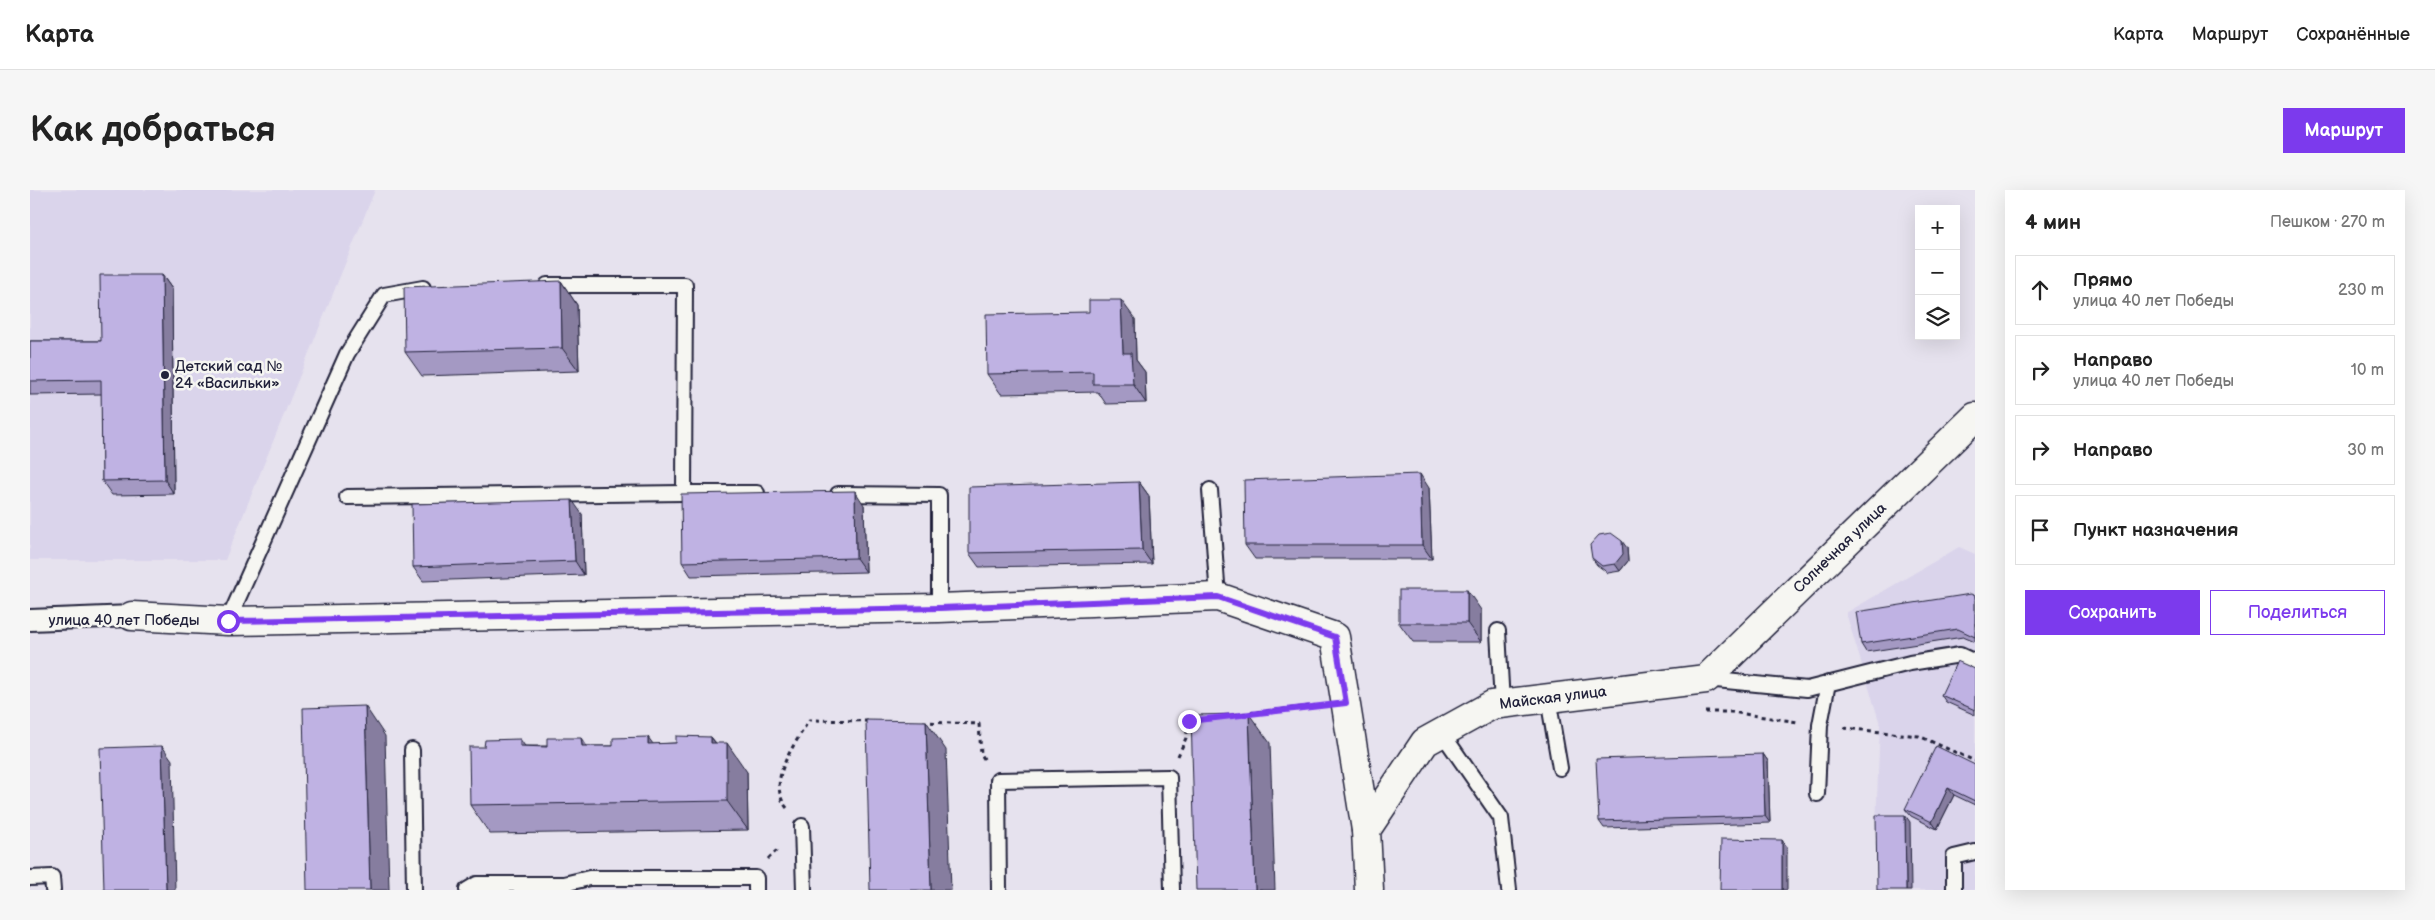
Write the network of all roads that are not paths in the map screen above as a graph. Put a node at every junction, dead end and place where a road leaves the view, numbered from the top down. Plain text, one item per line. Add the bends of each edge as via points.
1 (433, 286) edge
2 (530, 286) edge
3 (1975, 417) edge
4 (1210, 490) dead end
5 (684, 493) junction
6 (772, 493) edge
7 (821, 494) edge
8 (347, 497) dead end
9 (1218, 597) junction
10 (940, 608) junction
11 (132, 616) joint
12 (30, 620) edge
13 (228, 621) junction
14 (1498, 631) dead end
15 (1975, 662) edge
16 (1706, 679) junction
17 (1828, 683) junction
18 (1548, 698) junction
19 (1502, 704) junction
20 (1442, 733) junction
21 (412, 750) dead end
22 (1560, 768) dead end
23 (1817, 794) dead end
24 (802, 826) road end
25 (1366, 830) junction
26 (1975, 852) edge
27 (30, 878) edge
28 (564, 887) edge
29 (53, 890) edge
30 (414, 890) edge
31 (467, 890) edge
32 (756, 890) edge
33 (804, 890) edge
34 (999, 890) edge
35 (1172, 890) edge
36 (1369, 890) edge
37 (1509, 890) edge
38 (1954, 890) edge

1 - 13 lane via 384,295 347,354
2 - 5 lane via 685,285
3 - 16 street, Солнечная улица
4 - 9 lane
5 - 6 lane
5 - 8 lane
7 - 10 lane via 939,495
9 - 10 street, улица 40 лет Победы
9 - 25 street, улица 40 лет Победы via 1335,637
10 - 13 street, улица 40 лет Победы
11 - 12 street, улица 40 лет Победы
11 - 13 street, улица 40 лет Победы
14 - 19 lane
15 - 17 lane via 1960,655 1910,663
16 - 17 lane via 1807,689
16 - 18 street, Майская улица
17 - 23 lane via 1820,725
18 - 19 street, Майская улица
18 - 22 lane
19 - 20 street, Майская улица via 1492,705
20 - 25 street, Майская улица via 1425,742
20 - 37 lane via 1501,818
21 - 30 lane
24 - 33 lane
25 - 36 street
26 - 38 lane via 1954,857
27 - 29 lane via 52,877
28 - 31 lane via 477,884
28 - 32 lane via 589,878 756,878
34 - 35 lane via 998,780 1169,777

